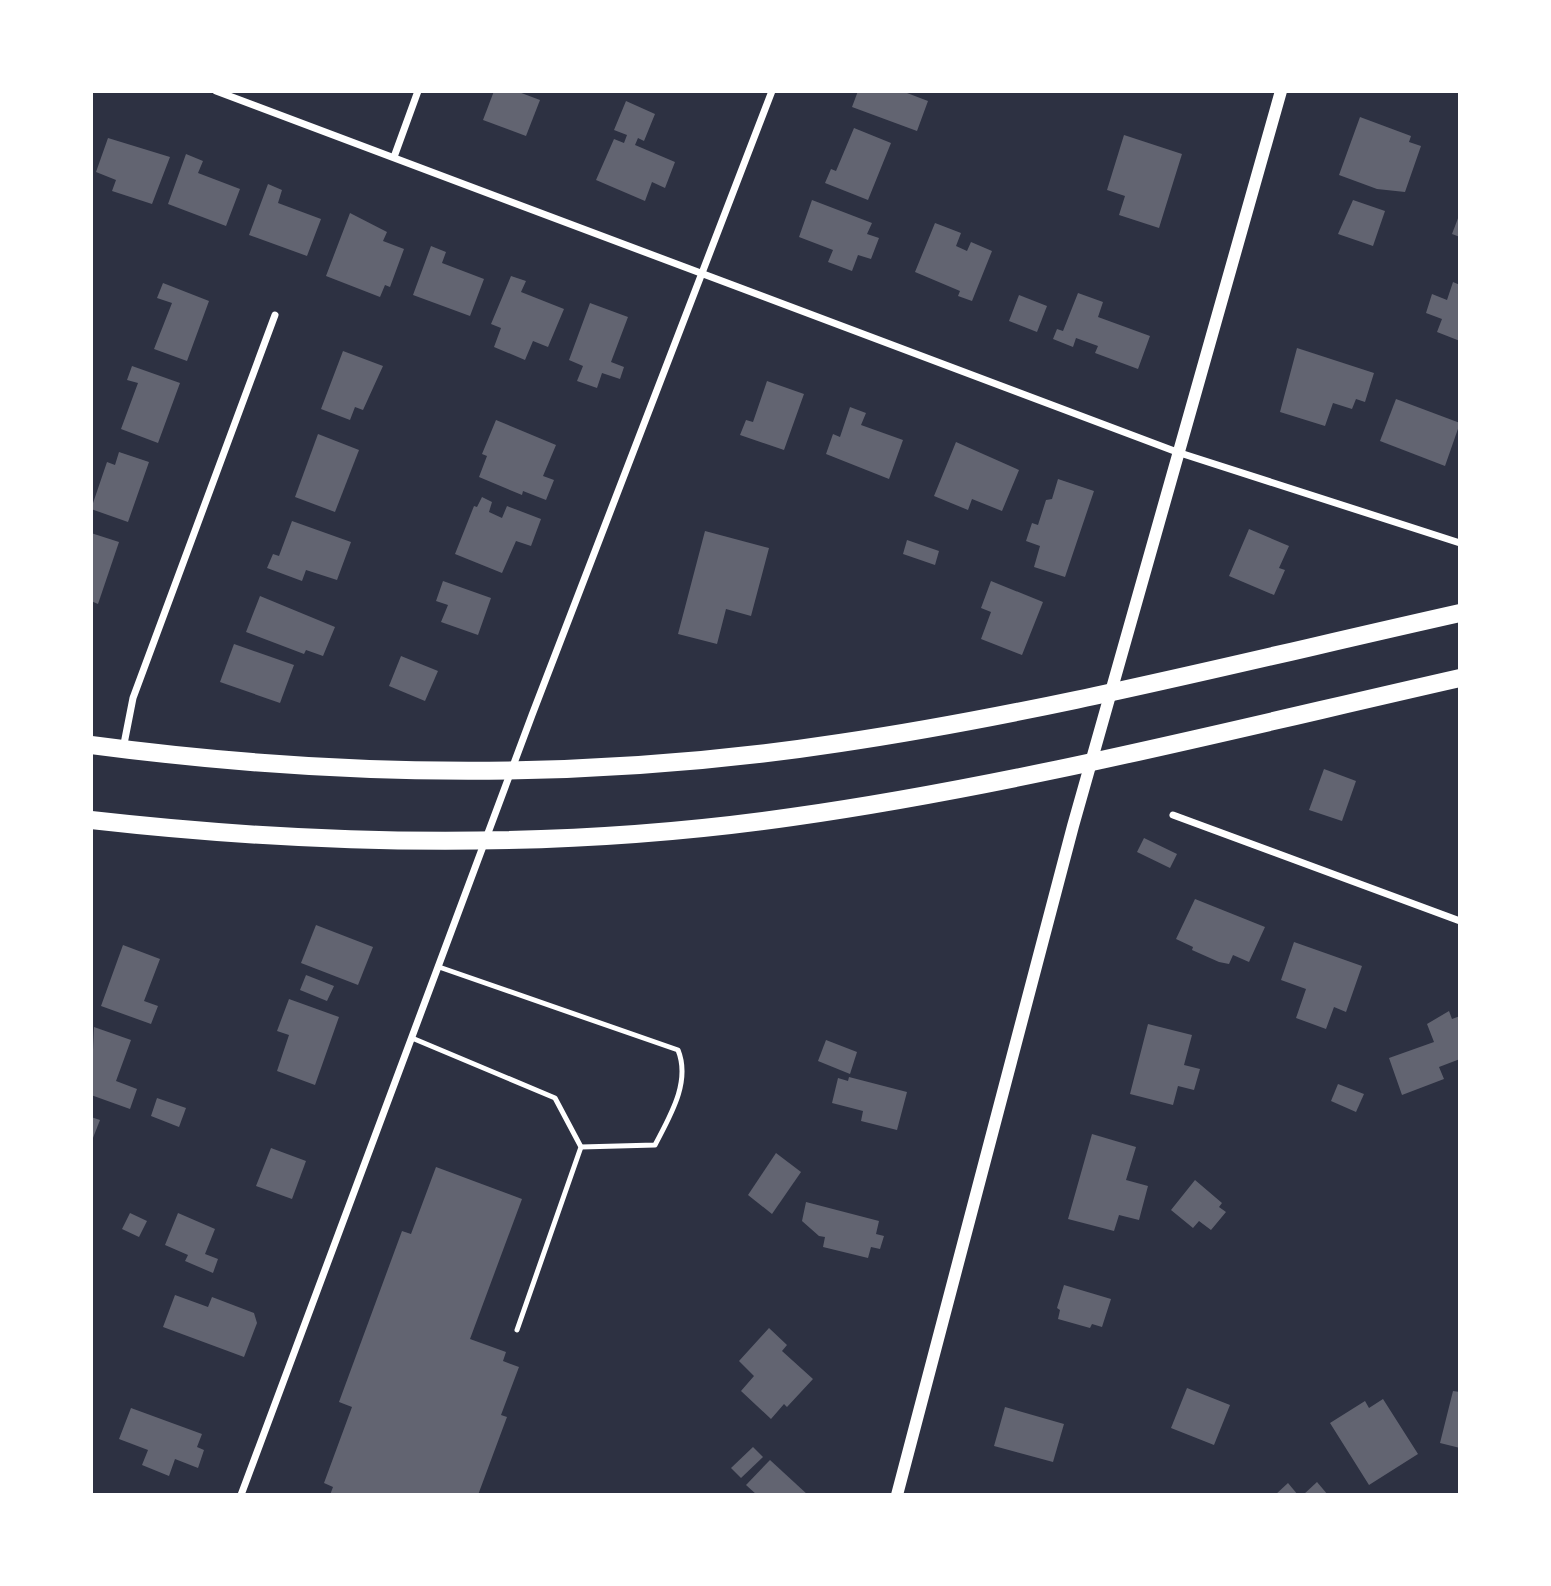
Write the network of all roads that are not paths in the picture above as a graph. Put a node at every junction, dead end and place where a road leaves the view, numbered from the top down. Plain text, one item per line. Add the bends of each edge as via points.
1 (216, 91) edge
2 (418, 91) edge
3 (772, 91) edge
4 (1281, 91) edge
5 (394, 157) junction
6 (701, 276) junction
7 (275, 315) dead end
8 (1177, 452) junction
9 (1460, 543) edge
10 (1460, 613) edge
11 (1460, 678) edge
12 (1112, 690) junction
13 (91, 745) edge
14 (123, 749) junction
15 (1092, 760) junction
16 (512, 770) junction
17 (1173, 815) dead end
18 (91, 820) edge
19 (487, 840) junction
20 (1460, 921) edge
21 (439, 967) junction
22 (412, 1038) junction
23 (582, 1147) junction
24 (517, 1329) dead end
25 (241, 1495) edge
26 (897, 1495) edge

1 - 5 street
2 - 5 street
3 - 6 street
4 - 8 street
5 - 6 street
6 - 8 street
6 - 16 street
7 - 14 street via 133,698
8 - 9 street
8 - 12 street
10 - 12 main road
11 - 15 main road
12 - 15 street
12 - 16 main road via 827,745 608,767
13 - 14 main road
14 - 16 main road via 264,764
15 - 19 main road via 894,801 779,819 653,832
15 - 26 street
16 - 19 street
17 - 20 street
18 - 19 main road via 267,836
19 - 21 street
21 - 22 street
21 - 23 lane via 678,1050 684,1065 676,1105 655,1145
22 - 23 lane via 555,1098
22 - 25 street
23 - 24 lane

